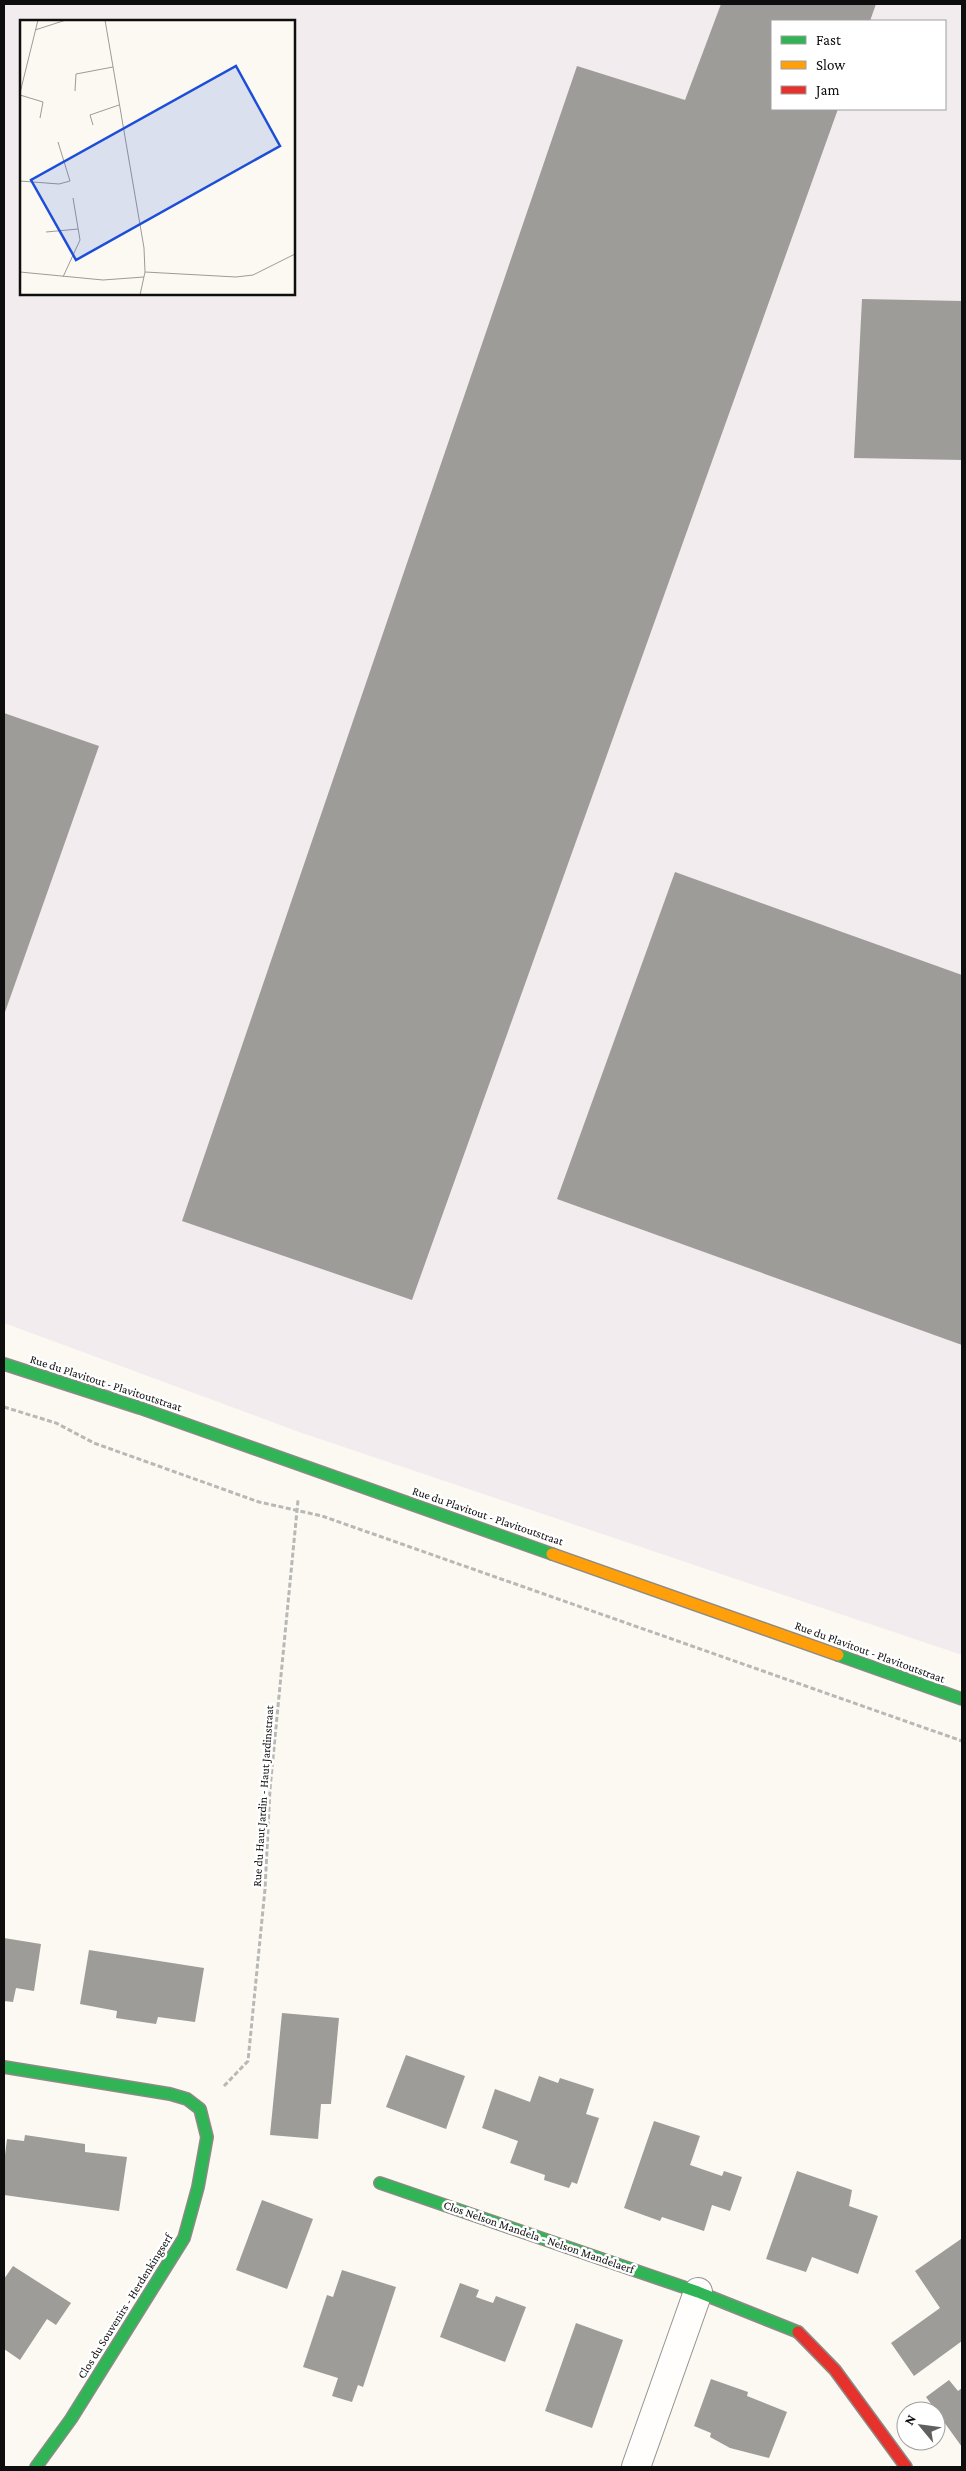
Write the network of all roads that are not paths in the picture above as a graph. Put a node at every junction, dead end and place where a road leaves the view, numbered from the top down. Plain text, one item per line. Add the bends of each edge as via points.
1 (4, 1364) edge
2 (962, 1699) edge
3 (4, 2067) edge
4 (380, 2183) dead end
5 (698, 2292) junction
6 (36, 2467) edge
7 (636, 2467) edge
8 (906, 2467) edge

1 - 2 street, Rue du Plavitout - Plavitoutstraat via 140,1408
3 - 6 street, Clos du Souvenirs - Herdenkingserf via 186,2099 200,2109 207,2138 184,2238 71,2419
4 - 5 street, Clos Nelson Mandela - Nelson Mandelaerf
5 - 7 street
5 - 8 street, Clos Nelson Mandela - Nelson Mandelaerf via 800,2333 835,2370

